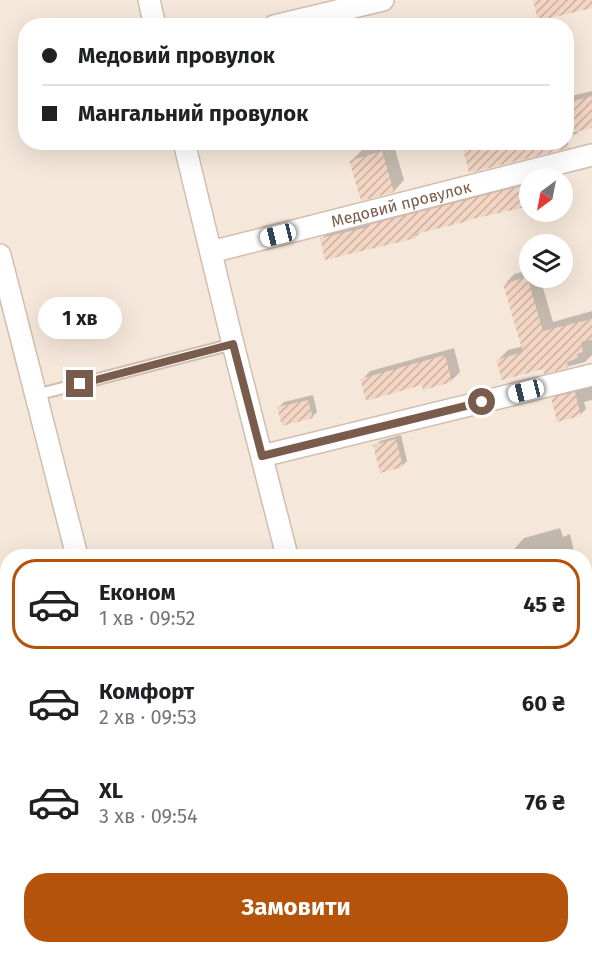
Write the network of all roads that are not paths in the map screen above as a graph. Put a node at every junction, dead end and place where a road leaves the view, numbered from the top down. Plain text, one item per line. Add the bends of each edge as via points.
1 (149, 0) edge
2 (383, 0) edge
3 (153, 18) edge
4 (307, 18) edge
5 (186, 150) edge
6 (592, 155) edge
7 (211, 252) junction
8 (0, 255) edge
9 (233, 344) junction
10 (592, 375) edge
11 (36, 395) junction
12 (262, 456) junction
13 (75, 549) edge
14 (285, 549) edge

1 - 3 street
2 - 4 street
5 - 7 street
6 - 7 street, Медовий провулок
7 - 9 street
8 - 11 street
9 - 11 lane
9 - 12 street
10 - 12 street
11 - 13 street
12 - 14 street

